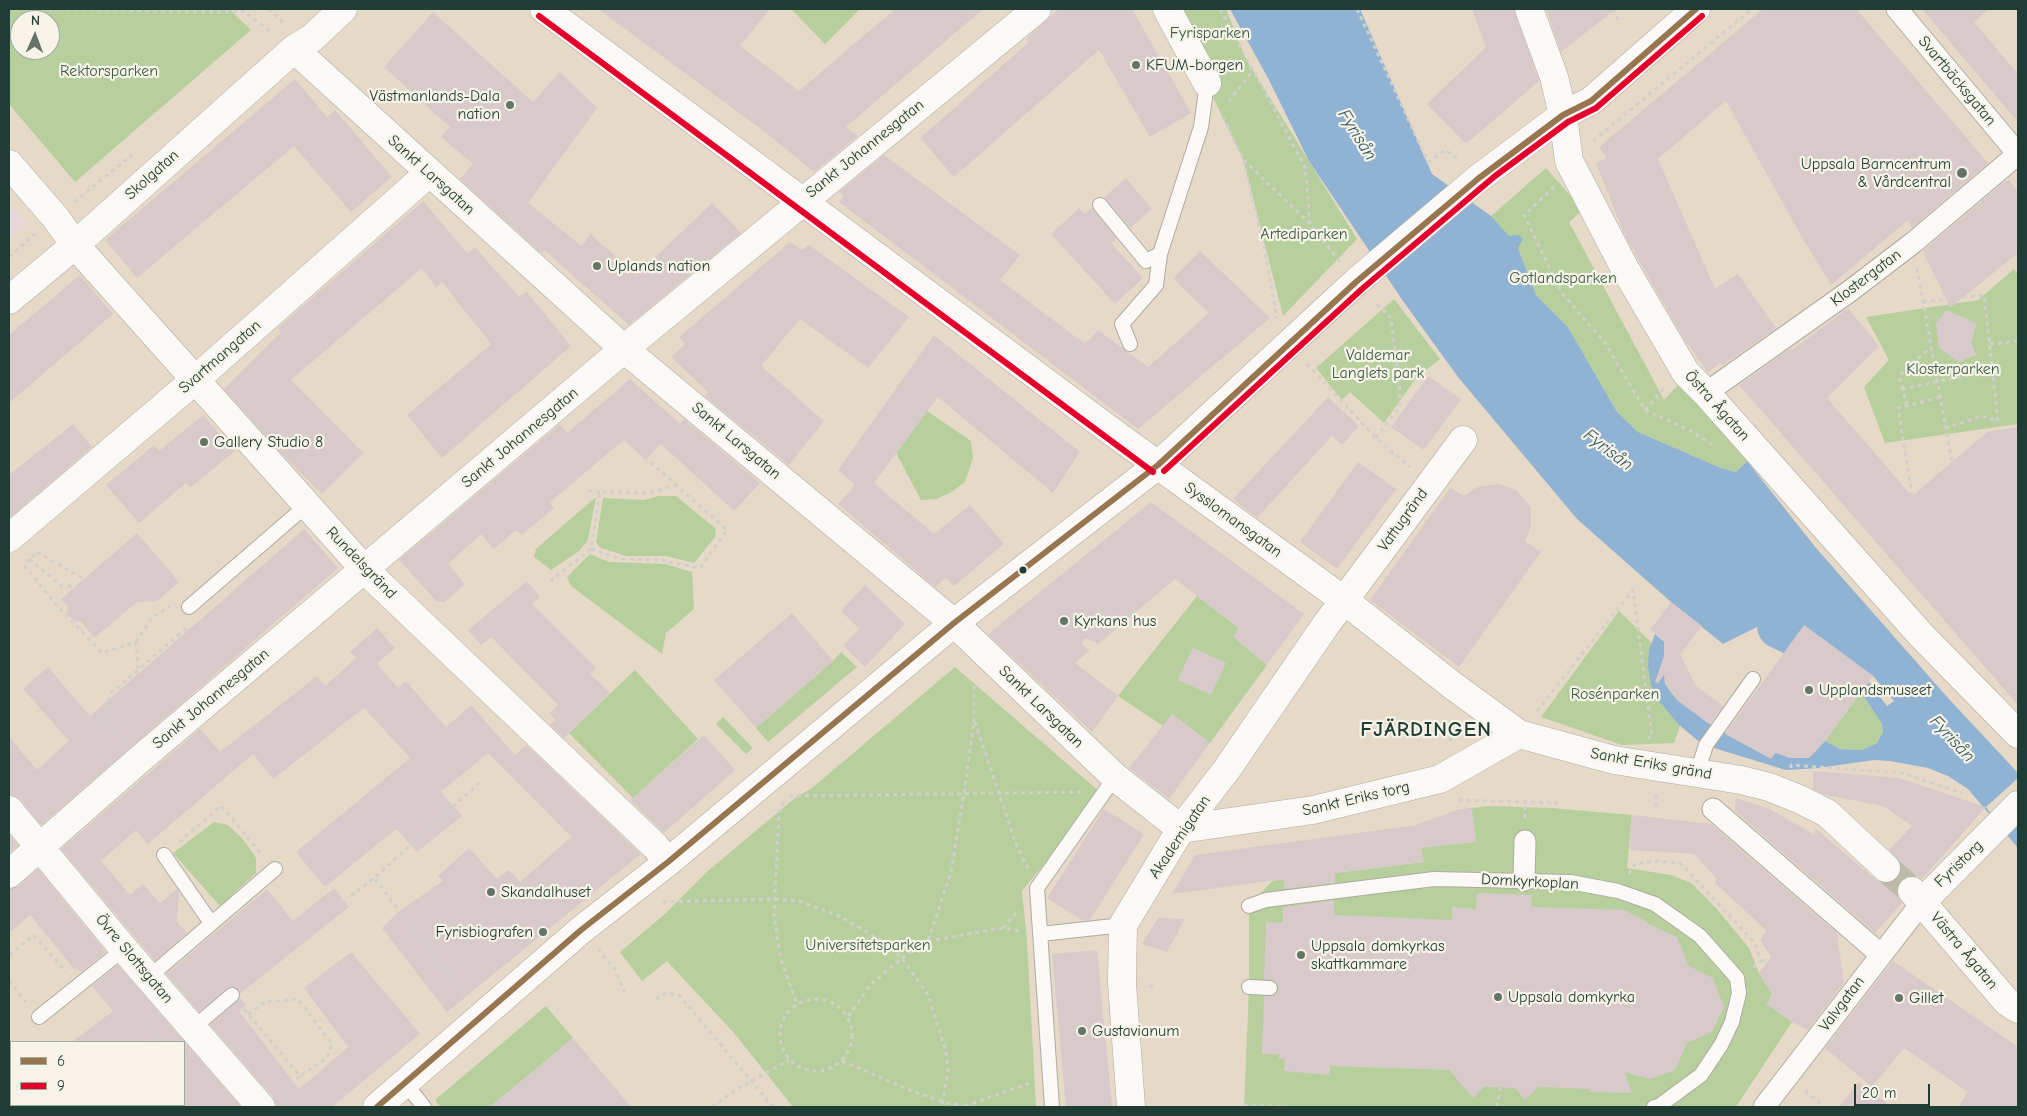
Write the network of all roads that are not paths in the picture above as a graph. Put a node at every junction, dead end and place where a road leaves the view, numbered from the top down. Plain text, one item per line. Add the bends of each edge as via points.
1 (322, 9) edge
2 (343, 9) edge
3 (544, 9) edge
4 (1037, 9) edge
5 (1167, 9) edge
6 (1530, 9) edge
7 (1696, 9) edge
8 (1897, 9) edge
9 (286, 37) junction
10 (1207, 83) joint
11 (1563, 115) junction
12 (2018, 154) edge
13 (9, 164) edge
14 (429, 173) junction
15 (802, 200) junction
16 (1100, 205) dead end
17 (74, 245) junction
18 (1160, 254) junction
19 (9, 300) edge
20 (1130, 344) dead end
21 (624, 349) junction
22 (195, 380) junction
23 (1706, 393) junction
24 (1463, 440) dead end
25 (1158, 465) junction
26 (307, 505) junction
27 (12, 535) edge
28 (365, 570) junction
29 (1345, 601) junction
30 (189, 607) road end
31 (954, 623) junction
32 (1752, 679) dead end
33 (1520, 734) junction
34 (2018, 734) edge
35 (1697, 774) junction
36 (1110, 785) junction
37 (2018, 805) edge
38 (1713, 809) dead end
39 (9, 810) edge
40 (1181, 829) junction
41 (1525, 841) dead end
42 (40, 847) junction
43 (164, 856) road end
44 (668, 862) junction
45 (1886, 868) tunnel mouth
46 (275, 869) road end
47 (9, 874) edge
48 (1524, 880) junction
49 (1918, 896) junction
50 (1249, 906) dead end
51 (211, 923) junction
52 (1123, 926) junction
53 (1041, 934) junction
54 (124, 949) junction
55 (1880, 954) junction
56 (149, 977) junction
57 (1249, 987) dead end
58 (1270, 988) dead end
59 (232, 995) road end
60 (2018, 1009) edge
61 (40, 1017) road end
62 (193, 1028) junction
63 (405, 1084) junction
64 (263, 1103) edge
65 (377, 1107) edge
66 (424, 1107) edge
67 (1052, 1107) edge
68 (1131, 1107) edge
69 (1654, 1107) edge
70 (1764, 1107) edge

1 - 9 street, Skolgatan
2 - 9 street, Skolgatan via 312,38
3 - 15 street, Sysslomansgatan
4 - 15 street, Sankt Johannesgatan
5 - 10 street
6 - 11 street, Östra Ågatan
7 - 11 street via 1591,101
8 - 12 street, Svartbäcksgatan
9 - 14 street, Sankt Larsgatan
9 - 17 street, Skolgatan
10 - 18 lane via 1201,127
11 - 23 street, Östra Ågatan via 1569,161 1624,267 1686,373
11 - 25 street via 1348,272
12 - 23 street, Klostergatan via 1914,242
13 - 17 street, Rundelsgränd
14 - 21 street, Sankt Larsgatan
14 - 22 street, Svartmangatan
15 - 21 street, Sankt Johannesgatan
15 - 25 street, Sysslomansgatan
16 - 18 lane via 1146,261
17 - 19 street, Skolgatan
17 - 22 street, Rundelsgränd
18 - 20 lane via 1156,285 1122,324
21 - 28 street, Sankt Johannesgatan
21 - 31 street, Sankt Larsgatan
22 - 26 street, Rundelsgränd
22 - 27 street, Svartmangatan
23 - 34 street, Östra Ågatan via 1921,635
24 - 29 street, Vattugränd
25 - 29 street, Sysslomansgatan
25 - 31 street
26 - 28 street, Rundelsgränd
26 - 30 lane
28 - 42 street, Sankt Johannesgatan
28 - 44 street, Rundelsgränd
29 - 33 street, Sankt Eriks gränd
29 - 40 street, Akademigatan
31 - 36 street, Sankt Larsgatan
31 - 44 street
32 - 35 lane via 1706,745
33 - 35 street, Sankt Eriks gränd via 1614,760
33 - 40 street, Sankt Eriks torg via 1440,779 1313,810
35 - 45 street, Sankt Eriks gränd via 1741,780 1799,799 1827,813
36 - 40 street, Sankt Larsgatan
36 - 53 lane via 1037,888
37 - 49 street, Fyristorg
38 - 55 street
39 - 42 street, Övre Slottsgatan
40 - 52 street, Akademigatan
41 - 48 street
42 - 47 street, Sankt Johannesgatan
42 - 54 street, Övre Slottsgatan
43 - 51 lane
44 - 63 street via 582,930
46 - 51 lane
48 - 50 lane, Domkyrkoplan via 1434,879 1266,900
48 - 69 lane, Domkyrkoplan via 1570,882 1618,891 1654,904 1700,936 1737,978 1738,993 1732,1022 1706,1068 1701,1075
49 - 55 street, Valvgatan
49 - 60 street, Västra Ågatan via 2007,1002
51 - 56 lane
52 - 53 lane
52 - 68 street, Akademigatan via 1122,983
53 - 67 lane
54 - 56 street, Övre Slottsgatan
54 - 61 lane
55 - 70 street, Valvgatan
56 - 62 street, Övre Slottsgatan
57 - 58 lane
59 - 62 lane
62 - 64 street, Övre Slottsgatan
63 - 65 street
63 - 66 lane

